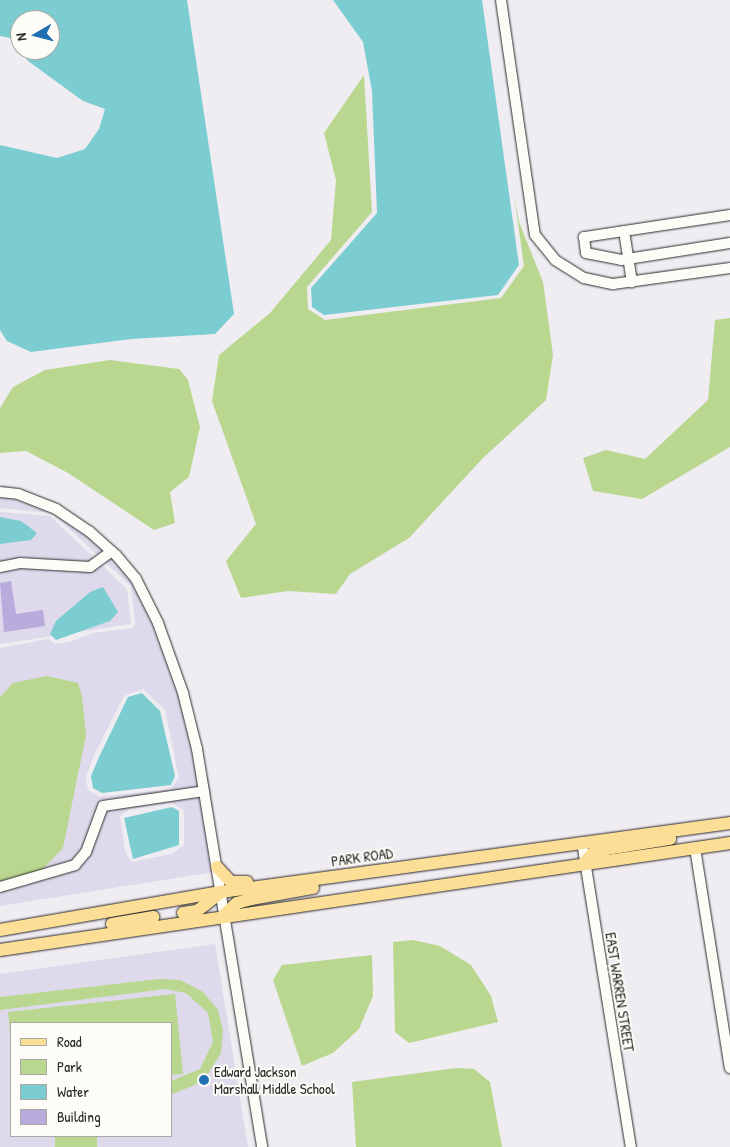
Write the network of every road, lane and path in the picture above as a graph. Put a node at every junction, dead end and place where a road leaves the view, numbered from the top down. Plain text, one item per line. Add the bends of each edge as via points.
1 (501, 0) edge
2 (730, 214) edge
3 (624, 231) junction
4 (730, 243) edge
5 (629, 259) junction
6 (730, 268) edge
7 (632, 282) junction
8 (0, 492) edge
9 (112, 551) junction
10 (0, 567) edge
11 (204, 791) junction
12 (728, 823) edge
13 (582, 842) junction
14 (730, 843) edge
15 (695, 848) junction
16 (584, 863) junction
17 (217, 867) junction
18 (364, 873) junction
19 (0, 887) edge
20 (221, 892) junction
21 (224, 915) junction
22 (0, 930) edge
23 (71, 939) junction
24 (0, 950) edge
25 (730, 1068) edge
26 (262, 1147) edge
27 (631, 1147) edge

1 - 7 street via 535,236 555,260 584,278 613,284
2 - 3 street
3 - 5 street
3 - 5 street via 584,237 586,253
4 - 5 street
5 - 7 street
6 - 7 street
8 - 9 street via 18,494 56,509
9 - 10 street via 90,568 20,563
9 - 11 street via 136,579 158,623 183,693
11 - 17 street
11 - 19 street via 100,808 86,852 75,866
12 - 13 main road, PARK ROAD
12 - 16 main road via 703,834 606,849 593,853
13 - 16 street, EAST WARREN STREET
13 - 18 main road, PARK ROAD
14 - 15 main road
15 - 16 main road
15 - 25 street
16 - 21 main road
16 - 27 street, EAST WARREN STREET
17 - 18 main road via 231,882
17 - 20 street
18 - 20 main road, PARK ROAD
18 - 21 main road via 327,885 237,903
20 - 21 street
20 - 22 main road, PARK ROAD
20 - 23 main road via 197,911 94,928
21 - 23 main road
21 - 26 street
23 - 24 main road

